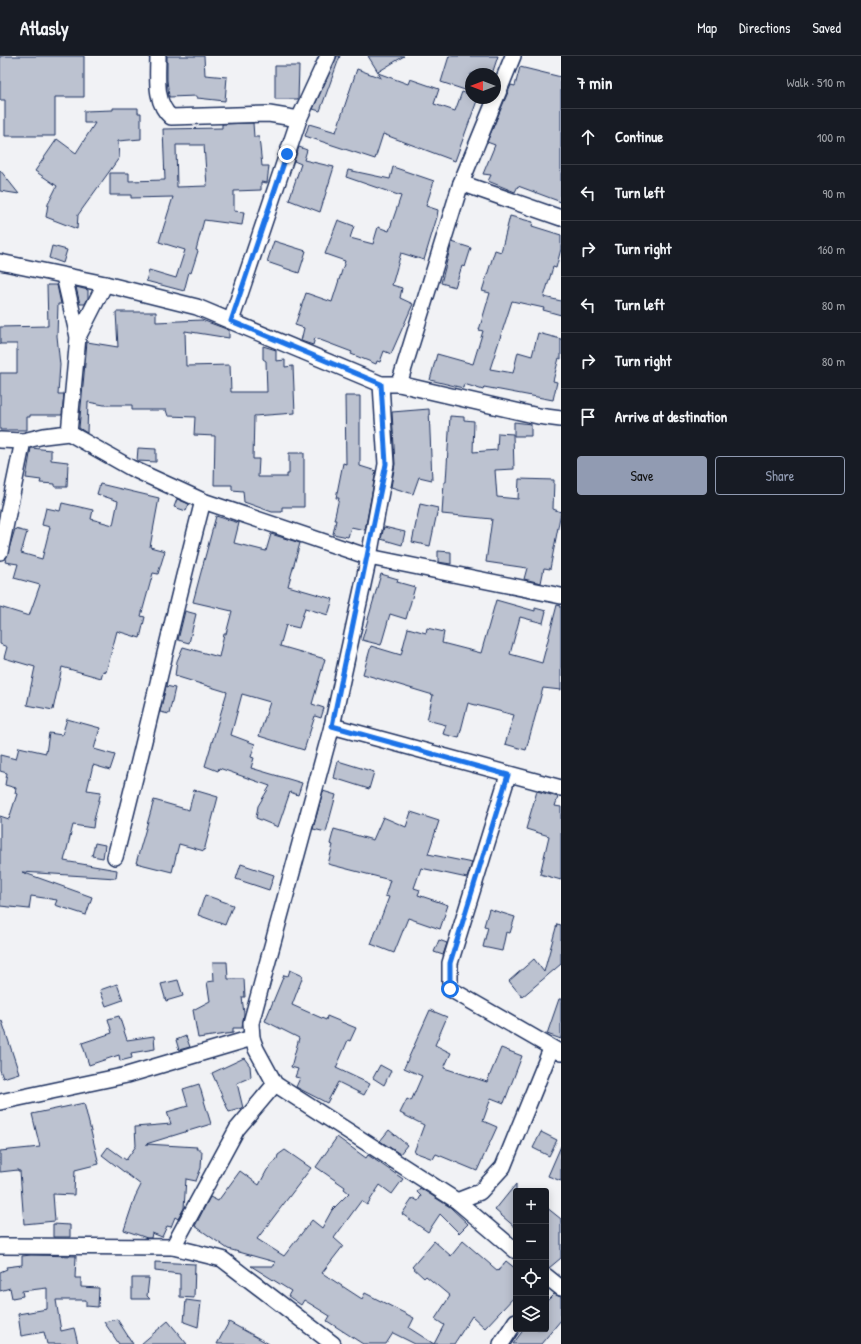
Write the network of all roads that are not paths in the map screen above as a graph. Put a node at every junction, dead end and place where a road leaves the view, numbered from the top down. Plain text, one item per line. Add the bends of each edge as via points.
1 (158, 56) edge
2 (328, 56) edge
3 (513, 56) edge
4 (299, 119) junction
5 (461, 183) junction
6 (561, 218) edge
7 (0, 262) edge
8 (64, 276) junction
9 (105, 284) junction
10 (231, 321) junction
11 (78, 337) junction
12 (381, 384) junction
13 (399, 384) junction
14 (561, 419) edge
15 (69, 433) junction
16 (0, 440) edge
17 (23, 441) junction
18 (203, 501) junction
19 (0, 552) edge
20 (368, 557) junction
21 (561, 596) edge
22 (332, 726) junction
23 (508, 775) junction
24 (561, 788) edge
25 (115, 856) dead end
26 (252, 1038) junction
27 (556, 1051) edge
28 (275, 1084) junction
29 (0, 1102) edge
30 (457, 1201) junction
31 (0, 1246) edge
32 (173, 1247) junction
33 (513, 1248) edge
34 (549, 1279) edge
35 (561, 1288) edge
36 (513, 1326) edge
37 (334, 1344) edge
38 (500, 1344) edge

1 - 4 street via 161,103 164,111 171,117 269,114
2 - 4 street
3 - 5 street
4 - 10 street
5 - 6 street
5 - 13 street
7 - 8 street
8 - 9 street
8 - 11 street
9 - 10 street via 197,306
9 - 11 street
10 - 12 street
11 - 15 street
12 - 13 street
12 - 20 street via 386,464
13 - 14 street
15 - 17 street
15 - 18 street via 131,468
16 - 17 street
17 - 19 street
18 - 20 street
18 - 25 street
20 - 21 street
20 - 22 street
22 - 23 street
22 - 26 street via 251,1023
23 - 24 street
23 - 27 street via 450,963 450,989
26 - 28 street
26 - 29 street via 127,1075
27 - 30 street via 503,1167 480,1192
28 - 30 street
28 - 32 street via 238,1129
30 - 33 street
31 - 32 street
32 - 37 street via 222,1259
34 - 35 street
36 - 38 street

